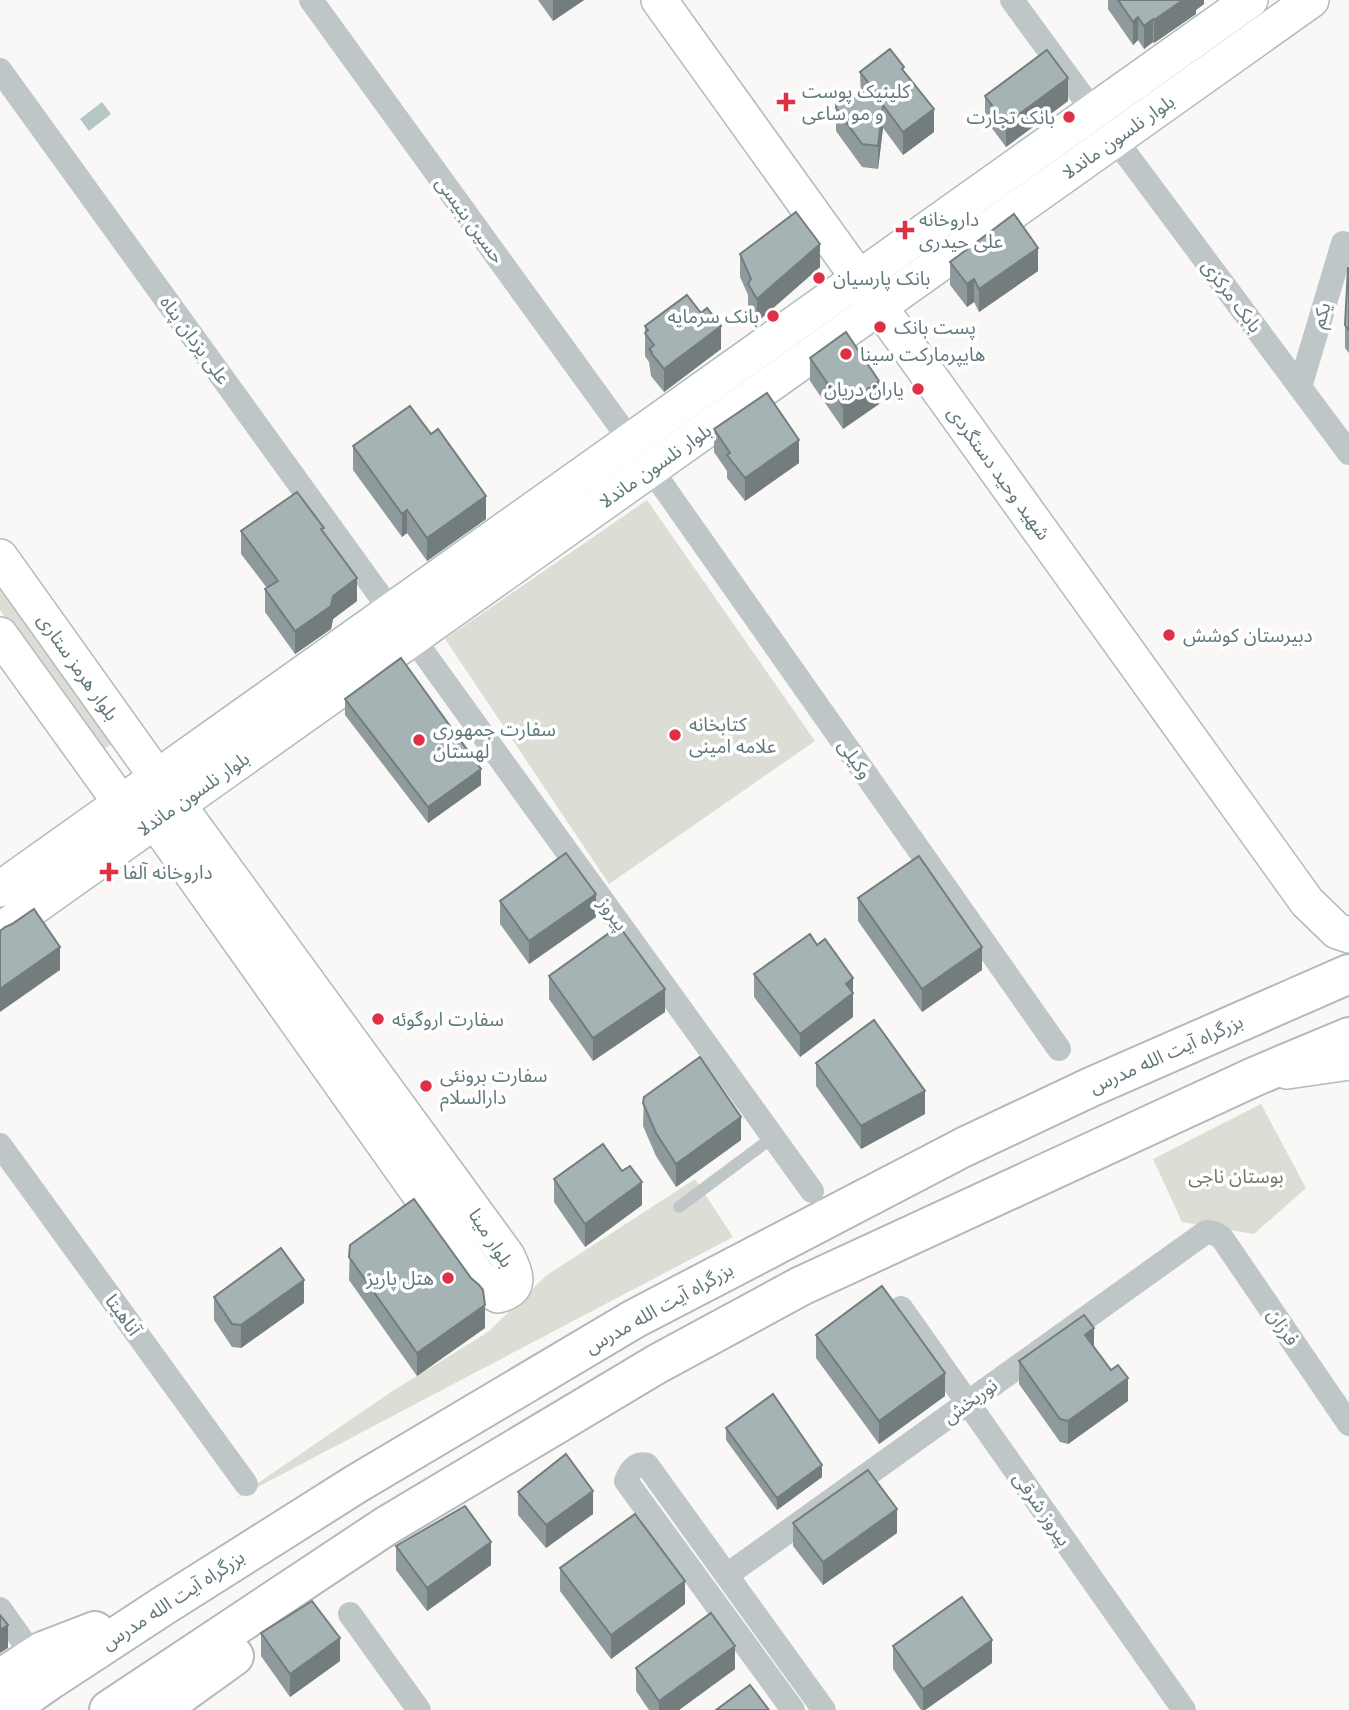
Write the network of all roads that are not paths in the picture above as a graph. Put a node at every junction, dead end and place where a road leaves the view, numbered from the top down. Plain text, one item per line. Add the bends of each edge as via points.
1 (310, 0) edge
2 (659, 0) edge
3 (1012, 0) edge
4 (1250, 0) edge
5 (1311, 0) edge
6 (0, 70) edge
7 (1093, 111) junction
8 (1115, 139) junction
9 (1343, 243) dead end
10 (859, 278) junction
11 (879, 307) junction
12 (1300, 387) junction
13 (630, 440) junction
14 (1349, 453) edge
15 (650, 469) junction
16 (0, 557) edge
17 (391, 611) junction
18 (0, 635) edge
19 (413, 638) junction
20 (285, 686) junction
21 (306, 714) junction
22 (129, 738) junction
23 (91, 762) junction
24 (157, 777) junction
25 (121, 803) junction
26 (176, 826) junction
27 (0, 889) edge
28 (0, 931) edge
29 (1349, 935) edge
30 (1349, 975) edge
31 (1349, 1037) edge
32 (1059, 1049) dead end
33 (1349, 1062) edge
34 (1255, 1076) junction
35 (774, 1137) junction
36 (0, 1145) edge
37 (812, 1191) dead end
38 (679, 1207) dead end
39 (1214, 1233) joint
40 (901, 1308) edge
41 (967, 1403) junction
42 (1349, 1424) edge
43 (246, 1484) dead end
44 (386, 1526) junction
45 (727, 1575) junction
46 (163, 1606) junction
47 (0, 1609) edge
48 (350, 1614) dead end
49 (22, 1640) dead end
50 (0, 1679) edge
51 (7, 1710) edge
52 (109, 1710) edge
53 (159, 1710) edge
54 (419, 1710) edge
55 (793, 1710) edge
56 (824, 1710) edge
57 (1184, 1710) edge

1 - 13 street, حسین بنیسی
2 - 10 main road, شهید وحید دستگردی
3 - 7 street
4 - 7 main road, بلوار نلسون ماندلا
5 - 8 main road, بلوار نلسون ماندلا
6 - 17 street, علی یزدان پناه
7 - 10 main road, بلوار نلسون ماندلا
8 - 11 main road, بلوار نلسون ماندلا
8 - 12 street, بابک مرکزی
9 - 12 street, یکم
10 - 11 main road, شهید وحید دستگردی
10 - 13 main road, بلوار نلسون ماندلا
11 - 15 main road, بلوار نلسون ماندلا
11 - 29 main road, شهید وحید دستگردی via 1307,902 1337,931
12 - 14 street, بابک مرکزی
13 - 17 main road, بلوار نلسون ماندلا
15 - 19 main road, بلوار نلسون ماندلا
15 - 32 street, وكيلی
16 - 22 main road, بلوار هرمز ستاری
17 - 20 main road, بلوار نلسون ماندلا
18 - 23 main road
19 - 21 main road, بلوار نلسون ماندلا
19 - 35 street, پیروز
20 - 21 main road
20 - 24 main road, بلوار نلسون ماندلا
21 - 26 main road, بلوار نلسون ماندلا
22 - 23 main road via 111,758
22 - 24 main road, بلوار هرمز ستاری
23 - 25 main road
24 - 25 main road, بلوار نلسون ماندلا
25 - 27 main road, بلوار نلسون ماندلا
26 - 26 main road, بلوار مینا via 487,1289 498,1295 507,1292 516,1276 507,1256
26 - 28 main road, بلوار نلسون ماندلا
30 - 46 highway, بزرگراه آیت الله مدرس via 964,1147 634,1319 356,1484
31 - 34 highway
33 - 34 main road
34 - 44 highway via 801,1286 657,1364
35 - 37 street, پیروز
35 - 38 lane
36 - 43 street, آناهیتا
39 - 41 street, نوربخش via 1206,1232
39 - 42 street, فرزان via 1222,1238
40 - 41 street, پیروز شرقی
41 - 45 street, نوربخش
41 - 57 street, پیروز شرقی
44 - 52 highway
44 - 53 highway via 302,1606
45 - 55 street via 647,1465 634,1466 626,1481
45 - 56 street
46 - 50 highway via 43,1651
46 - 51 highway, بزرگراه آیت الله مدرس
47 - 49 street
48 - 54 street

